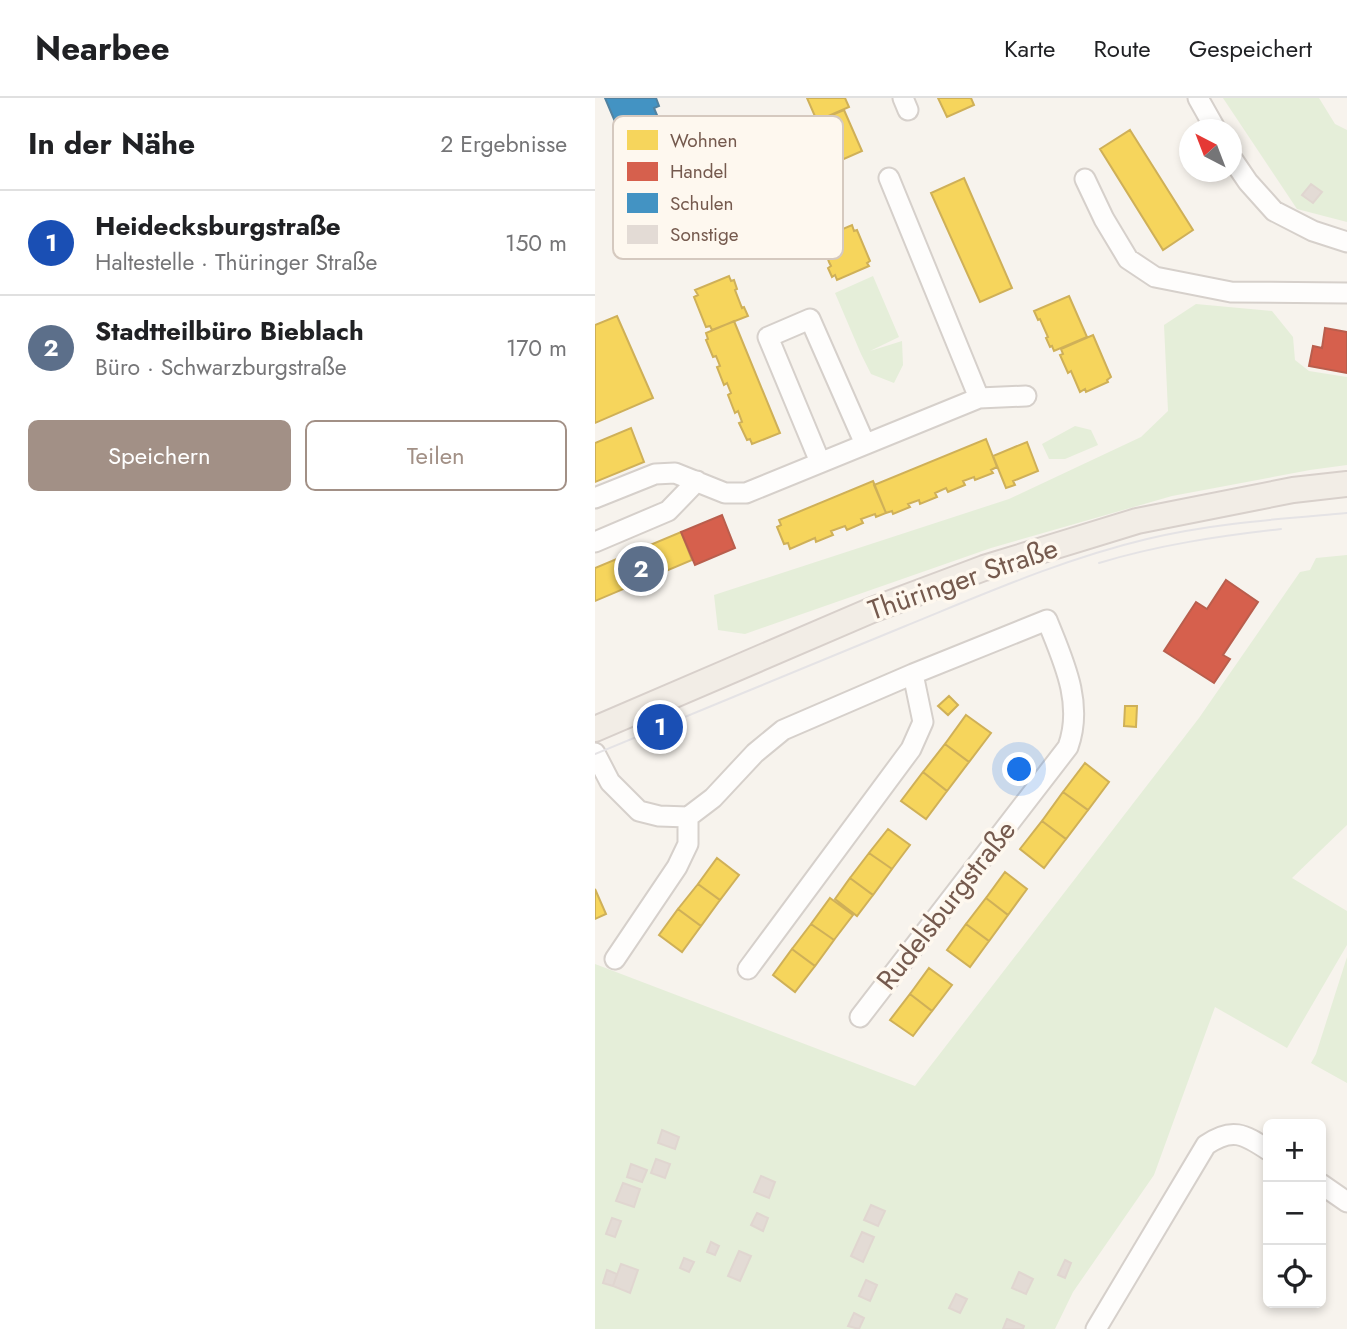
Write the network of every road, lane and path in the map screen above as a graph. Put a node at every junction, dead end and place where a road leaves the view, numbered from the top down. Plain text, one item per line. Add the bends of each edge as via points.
1 (1198, 98) edge
2 (1210, 119) edge
3 (1242, 173) edge
4 (889, 178) dead end
5 (1084, 179) dead end
6 (1347, 242) edge
7 (1347, 293) edge
8 (1026, 396) dead end
9 (979, 398) junction
10 (865, 444) junction
11 (820, 462) junction
12 (697, 481) junction
13 (1347, 484) edge
14 (595, 498) edge
15 (595, 542) edge
16 (913, 674) junction
17 (595, 729) edge
18 (595, 753) edge
19 (688, 817) junction
20 (615, 959) dead end
21 (748, 969) dead end
22 (860, 1017) dead end
23 (1263, 1147) edge
24 (1326, 1187) edge
25 (1347, 1202) edge
26 (1096, 1329) edge

1 - 2 street
3 - 6 street via 1274,211
4 - 9 street
5 - 7 street via 1128,259 1155,277 1231,292
8 - 9 street
9 - 10 street
10 - 11 street
10 - 11 street via 810,319 768,337
11 - 12 street via 746,493 725,493
12 - 14 street via 675,473 655,474
12 - 15 street via 669,511
13 - 17 main road, Thüringer Straße via 1137,521 984,568 872,610
16 - 19 street, Rudelsburgstraße via 783,730
16 - 21 street via 923,722 912,749
16 - 22 street, Rudelsburgstraße via 1047,620 1074,699 1073,733 1065,751
18 - 19 street via 610,782 639,811
19 - 20 street via 688,844 677,867
23 - 26 street via 1235,1134 1219,1136 1206,1145
24 - 25 street

